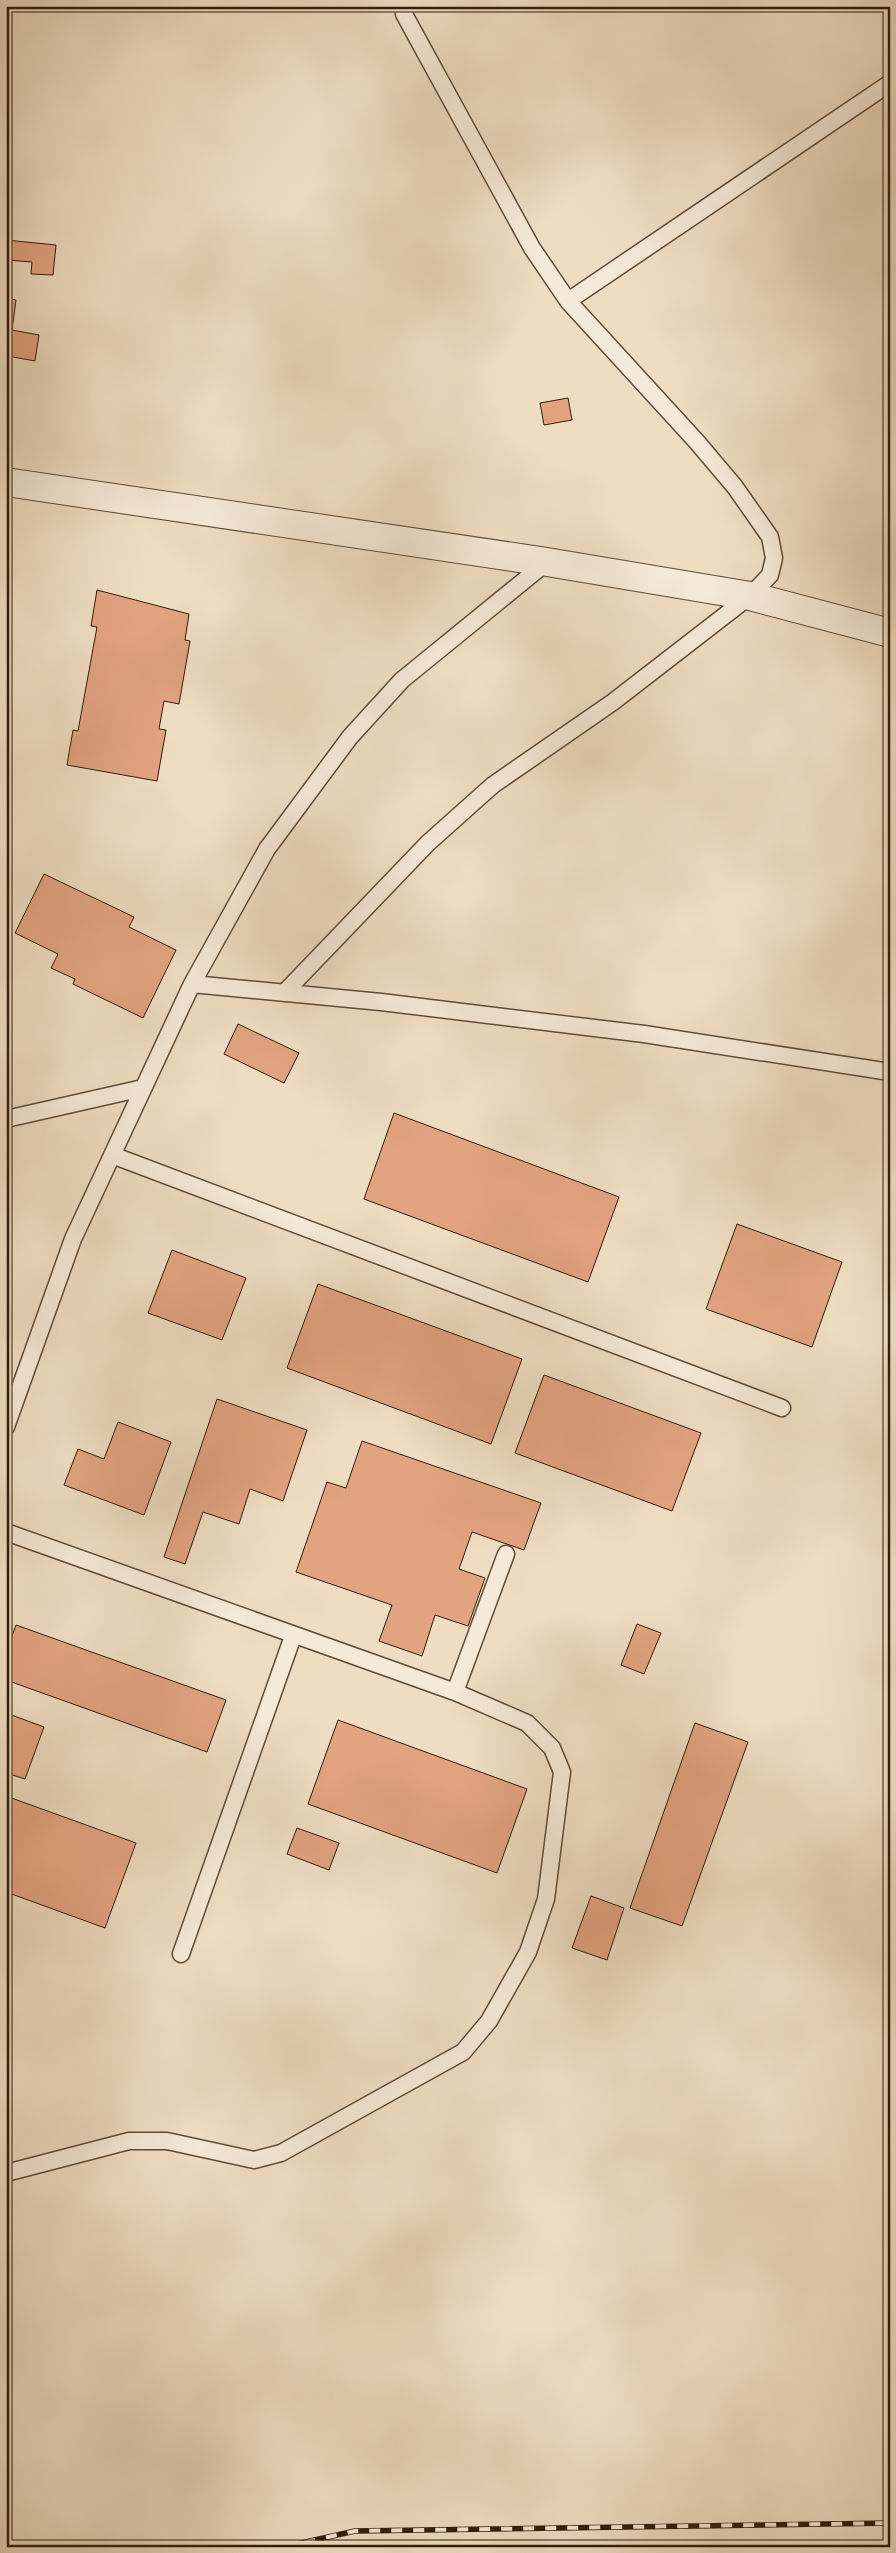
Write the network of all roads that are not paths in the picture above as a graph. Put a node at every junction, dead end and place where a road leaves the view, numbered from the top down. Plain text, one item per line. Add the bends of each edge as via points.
1 (404, 14) dead end
2 (890, 83) edge
3 (568, 301) junction
4 (6, 482) edge
5 (547, 562) junction
6 (750, 596) junction
7 (890, 633) edge
8 (192, 984) junction
9 (284, 993) junction
10 (890, 1072) edge
11 (143, 1088) junction
12 (6, 1119) edge
13 (112, 1156) junction
14 (782, 1408) dead end
15 (6, 1427) edge
16 (6, 1532) edge
17 (506, 1554) dead end
18 (293, 1636) junction
19 (455, 1692) junction
20 (181, 1954) dead end
21 (6, 2172) edge

1 - 3 lane via 532,248
2 - 3 lane
3 - 6 lane via 697,442 735,487 770,537 774,558 770,575
4 - 5 street
5 - 6 street
5 - 8 lane via 402,680 350,737 267,848
6 - 7 street
6 - 9 lane via 613,702 493,785 428,843
8 - 9 lane
8 - 11 lane
9 - 10 lane via 644,1034
11 - 12 lane
11 - 13 lane
13 - 14 lane
13 - 15 lane via 73,1239
16 - 18 lane
17 - 19 lane
18 - 19 lane
18 - 20 lane
19 - 21 lane via 527,1723 552,1748 562,1772 546,1898 528,1952 488,2021 463,2052 281,2153 254,2160 167,2141 129,2141

